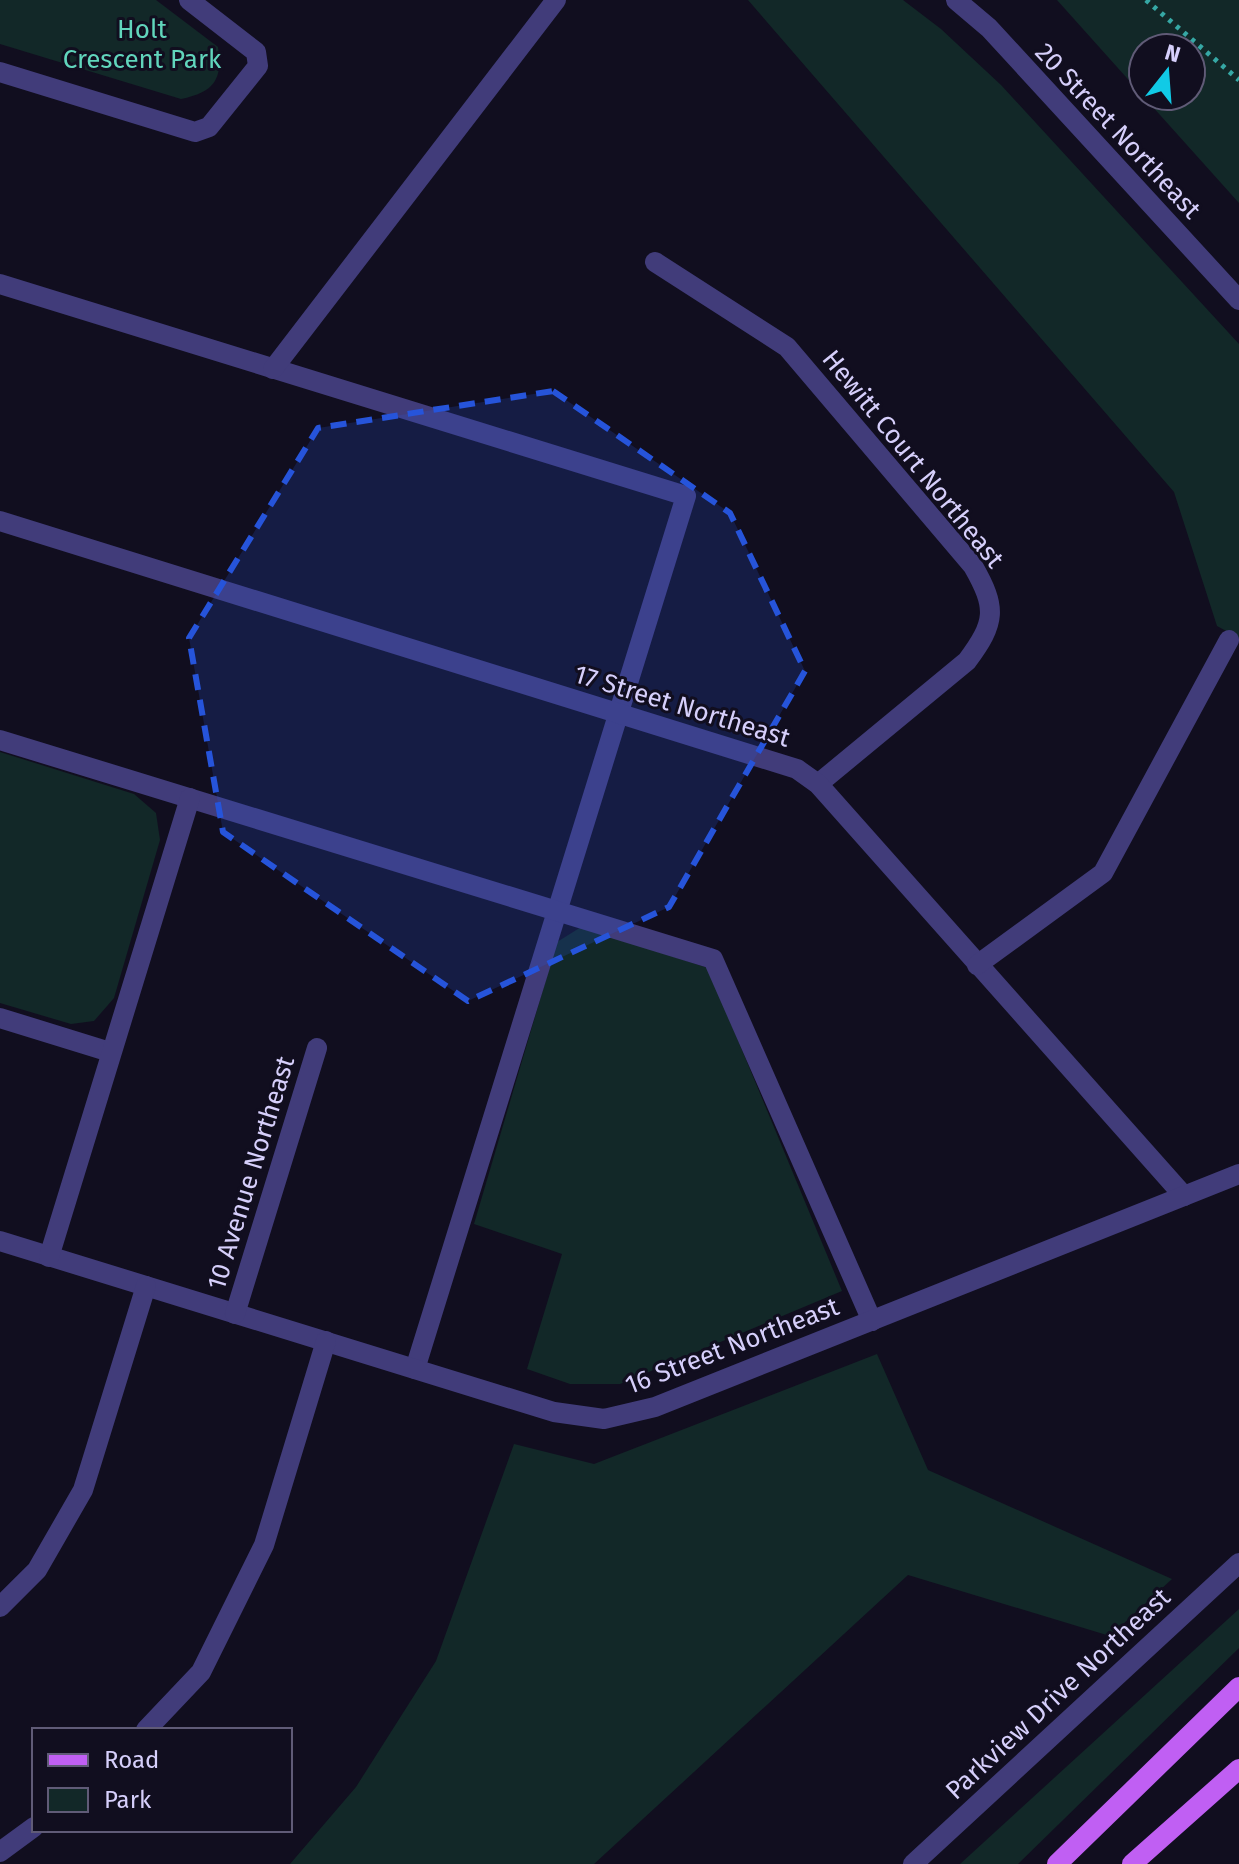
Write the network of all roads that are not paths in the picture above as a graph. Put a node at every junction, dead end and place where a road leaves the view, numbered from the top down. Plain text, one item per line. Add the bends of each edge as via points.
1 (189, 0) edge
2 (556, 0) edge
3 (956, 0) edge
4 (0, 72) edge
5 (655, 262) dead end
6 (0, 284) edge
7 (1239, 300) edge
8 (273, 369) junction
9 (0, 521) edge
10 (1229, 640) dead end
11 (619, 714) junction
12 (0, 740) edge
13 (818, 784) junction
14 (190, 798) junction
15 (557, 911) junction
16 (977, 965) junction
17 (0, 1018) edge
18 (317, 1048) dead end
19 (110, 1052) junction
20 (1239, 1174) edge
21 (1184, 1196) junction
22 (0, 1241) edge
23 (49, 1257) junction
24 (146, 1286) junction
25 (235, 1314) junction
26 (872, 1321) junction
27 (326, 1341) junction
28 (415, 1369) junction
29 (1239, 1563) edge
30 (0, 1607) edge
31 (1239, 1687) edge
32 (148, 1728) edge
33 (1239, 1769) edge
34 (1239, 1788) edge
35 (1195, 1809) junction
36 (32, 1828) edge
37 (0, 1852) edge
38 (913, 1864) edge
39 (1057, 1864) edge
40 (1132, 1864) edge

1 - 4 street via 256,52 258,66 209,127 195,132
2 - 8 street
3 - 7 street, 20 Street Northeast via 989,28
5 - 13 street, Hewitt Court Northeast via 787,347 973,566 987,591 992,614 983,640 967,661
6 - 8 street
8 - 11 street via 686,496
9 - 11 street, 17 Street Northeast
10 - 16 street via 1103,873
11 - 13 street, 17 Street Northeast via 797,769
11 - 15 street
12 - 14 street
13 - 16 street, 17 Street Northeast
14 - 15 street
14 - 19 street
15 - 26 street via 713,959
15 - 28 street
16 - 21 street, 17 Street Northeast
17 - 19 street
18 - 25 street, 10 Avenue Northeast
19 - 23 street
20 - 21 street, 16 Street Northeast
21 - 26 street, 16 Street Northeast
22 - 23 street, 16 Street Northeast
23 - 24 street, 16 Street Northeast
24 - 25 street, 16 Street Northeast
24 - 30 street via 83,1490 37,1570
25 - 27 street, 16 Street Northeast
26 - 28 street, 16 Street Northeast via 655,1407 604,1419 554,1412
27 - 28 street, 16 Street Northeast
27 - 32 street via 264,1545 201,1672
29 - 38 street, Parkview Drive Northeast
31 - 39 main road
33 - 35 main road
34 - 35 main road
35 - 40 main road
36 - 37 street

